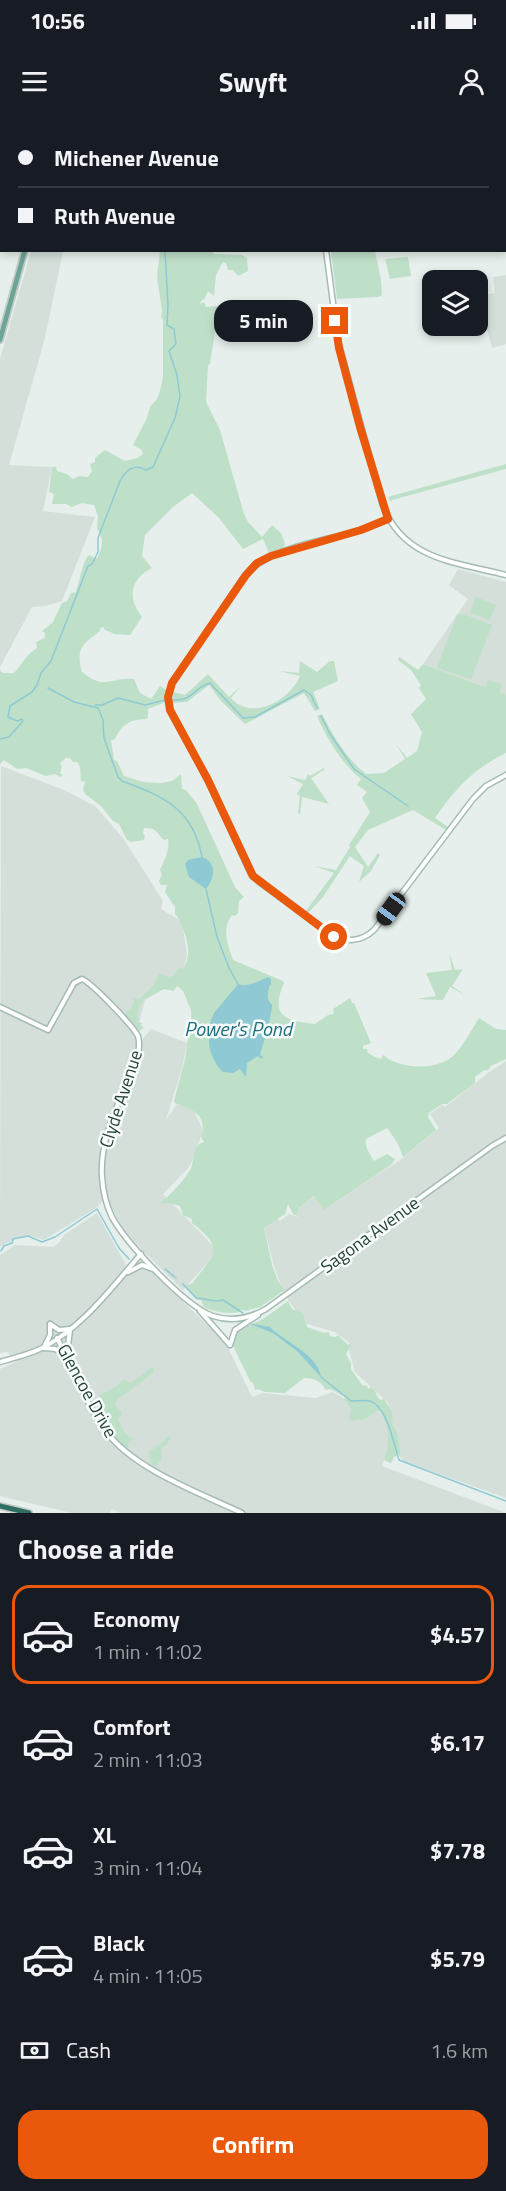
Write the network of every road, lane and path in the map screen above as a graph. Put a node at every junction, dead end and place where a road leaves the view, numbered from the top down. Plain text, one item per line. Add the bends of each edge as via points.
1 (24, 252) edge
2 (326, 252) edge
3 (0, 340) edge
4 (388, 519) junction
5 (506, 575) edge
6 (506, 775) edge
7 (0, 1007) edge
8 (506, 1138) edge
9 (141, 1254) junction
10 (128, 1272) junction
11 (158, 1272) junction
12 (198, 1308) junction
13 (259, 1313) junction
14 (228, 1319) joint
15 (70, 1330) junction
16 (57, 1338) junction
17 (44, 1348) junction
18 (67, 1357) junction
19 (0, 1362) edge
20 (0, 1506) edge
21 (28, 1513) edge
22 (242, 1513) edge

1 - 3 main road
2 - 4 street via 338,341
4 - 5 street via 405,541 436,558
4 - 6 street via 271,556 255,566 172,683 170,710 253,876 341,939 357,940 374,930 473,799
7 - 9 street, Clyde Avenue via 48,1030 74,983 82,979 137,1035 140,1047 107,1137 102,1171 108,1209
8 - 13 street, Sagona Avenue
9 - 10 street
9 - 11 street, Clyde Avenue
10 - 11 street via 142,1264
10 - 15 street
11 - 12 street, Clyde Avenue
12 - 13 street via 230,1345 235,1330
12 - 14 street, Clyde Avenue
13 - 14 street, Sagona Avenue
15 - 16 street
15 - 17 street via 59,1330 50,1324
15 - 18 street
16 - 17 street
16 - 18 street, Glencoe Drive
17 - 18 street via 55,1349
17 - 19 street
18 - 22 street, Glencoe Drive via 104,1430 117,1445 139,1461
20 - 21 highway

